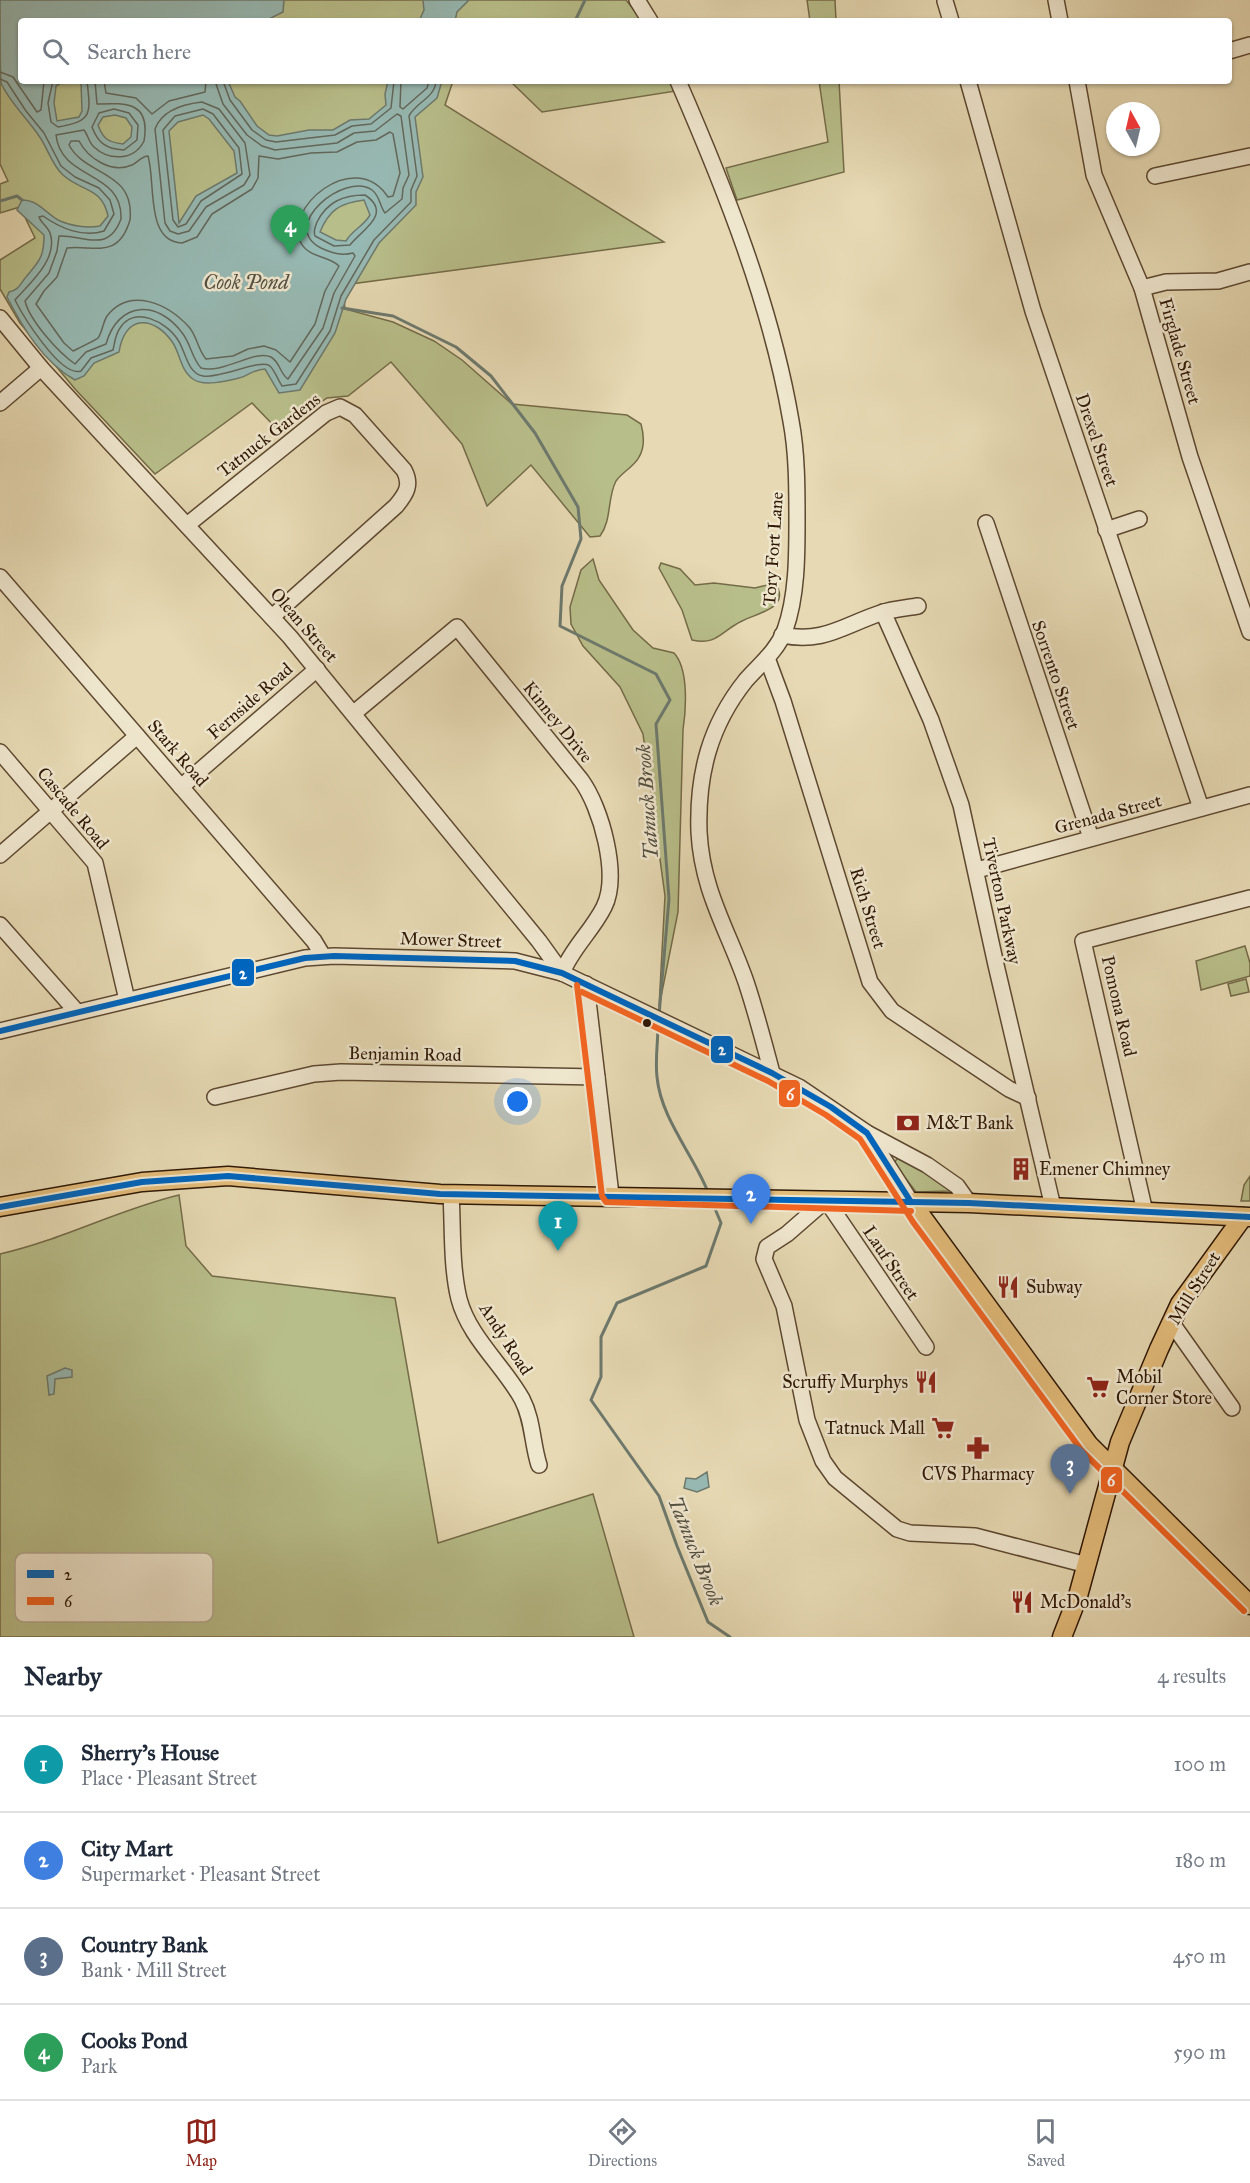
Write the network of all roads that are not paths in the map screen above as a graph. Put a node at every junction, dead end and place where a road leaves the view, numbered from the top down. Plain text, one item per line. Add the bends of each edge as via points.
1 (637, 0) edge
2 (1056, 0) edge
3 (945, 1) edge
4 (649, 18) edge
5 (950, 18) edge
6 (1059, 18) edge
7 (1250, 45) edge
8 (1232, 50) edge
9 (679, 84) edge
10 (969, 84) edge
11 (1078, 84) edge
12 (1250, 156) edge
13 (1155, 176) dead end
14 (1250, 272) edge
15 (1142, 288) junction
16 (0, 318) edge
17 (41, 368) junction
18 (0, 403) edge
19 (1139, 519) dead end
20 (986, 523) dead end
21 (187, 525) junction
22 (1106, 530) junction
23 (0, 577) edge
24 (918, 606) dead end
25 (883, 612) junction
26 (272, 617) junction
27 (1250, 632) edge
28 (782, 635) junction
29 (767, 658) junction
30 (317, 669) junction
31 (354, 713) junction
32 (138, 736) junction
33 (0, 752) edge
34 (181, 787) junction
35 (1250, 795) edge
36 (1201, 808) junction
37 (52, 810) junction
38 (1091, 838) junction
39 (0, 855) edge
40 (977, 870) junction
41 (1250, 898) edge
42 (0, 925) edge
43 (323, 956) junction
44 (562, 973) junction
45 (586, 984) junction
46 (127, 1000) junction
47 (77, 1012) junction
48 (0, 1031) edge
49 (772, 1073) junction
50 (597, 1077) junction
51 (215, 1097) dead end
52 (1028, 1098) junction
53 (867, 1133) junction
54 (451, 1194) junction
55 (610, 1195) junction
56 (826, 1200) junction
57 (911, 1202) junction
58 (969, 1203) junction
59 (0, 1207) edge
60 (1053, 1207) junction
61 (1145, 1212) junction
62 (1247, 1217) edge
63 (1171, 1322) junction
64 (926, 1347) dead end
65 (1232, 1408) dead end
66 (539, 1465) dead end
67 (1114, 1471) junction
68 (1087, 1565) junction
69 (1250, 1605) edge
70 (1062, 1637) edge

1 - 4 street
2 - 6 street
3 - 5 street
7 - 8 street
9 - 28 street, Tory Fort Lane via 741,239 792,423 797,540 794,582
10 - 22 street, Drexel Street via 1033,311
11 - 15 street, Firglade Street via 1094,175
12 - 13 street
14 - 15 street via 1218,281 1166,282
15 - 27 street, Firglade Street via 1190,457
16 - 17 street, Olean Street
17 - 18 street
17 - 21 street, Olean Street
19 - 22 street
20 - 38 street, Sorrento Street
21 - 26 street, Olean Street
21 - 26 street, Tatnuck Gardens via 326,413 340,407 355,415 404,470 409,479 406,491 396,506
22 - 36 street, Drexel Street
23 - 32 street, Stark Road
24 - 25 street
25 - 28 street via 816,638 802,640
25 - 40 street, Tiverton Parkway via 946,756
26 - 30 street, Olean Street
28 - 29 street, Tory Fort Lane
29 - 49 street, Tory Fort Lane via 728,704 710,741 699,832 712,903 746,982
29 - 52 street, Rich Street via 870,982 892,1011
30 - 31 street, Olean Street
30 - 34 street, Fernside Road
31 - 44 street, Olean Street
31 - 44 street, Kinney Drive via 457,627 573,771 592,795 599,812 608,889 600,913 568,956
32 - 34 street, Stark Road
32 - 37 street
33 - 37 street, Cascade Road
34 - 43 street, Stark Road
35 - 36 street, Grenada Street
36 - 38 street, Grenada Street
37 - 39 street
37 - 46 street, Cascade Road via 95,863
38 - 40 street, Grenada Street
40 - 52 street, Tiverton Parkway
41 - 61 street, Pomona Road via 1083,941
42 - 47 street
43 - 44 street, Mower Street via 515,961
43 - 46 street, Mower Street via 277,963
44 - 45 street, Mower Street
45 - 49 street, Mower Street
45 - 50 street
46 - 47 street, Mower Street
47 - 48 street, Mower Street
49 - 53 street, Mower Street
50 - 51 street, Benjamin Road via 335,1072
50 - 55 street
52 - 60 street, Tiverton Parkway
53 - 57 street, Mower Street
53 - 58 street, Mower Street via 927,1165 957,1186
54 - 55 main road
54 - 59 main road via 199,1177 132,1183
54 - 66 street, Andy Road via 460,1300 472,1329 522,1400
55 - 56 main road
56 - 57 main road
56 - 64 street, Lauf Street
56 - 68 street via 764,1252 785,1308 807,1420 816,1446 836,1478 897,1529 975,1536
57 - 58 main road
57 - 67 main road via 1066,1416
58 - 60 main road
60 - 61 main road
61 - 62 main road
62 - 63 main road, Mill Street via 1185,1296
63 - 65 street
63 - 67 main road, Mill Street via 1120,1442
67 - 68 main road, Mill Street
67 - 69 main road
68 - 70 main road, Mill Street

